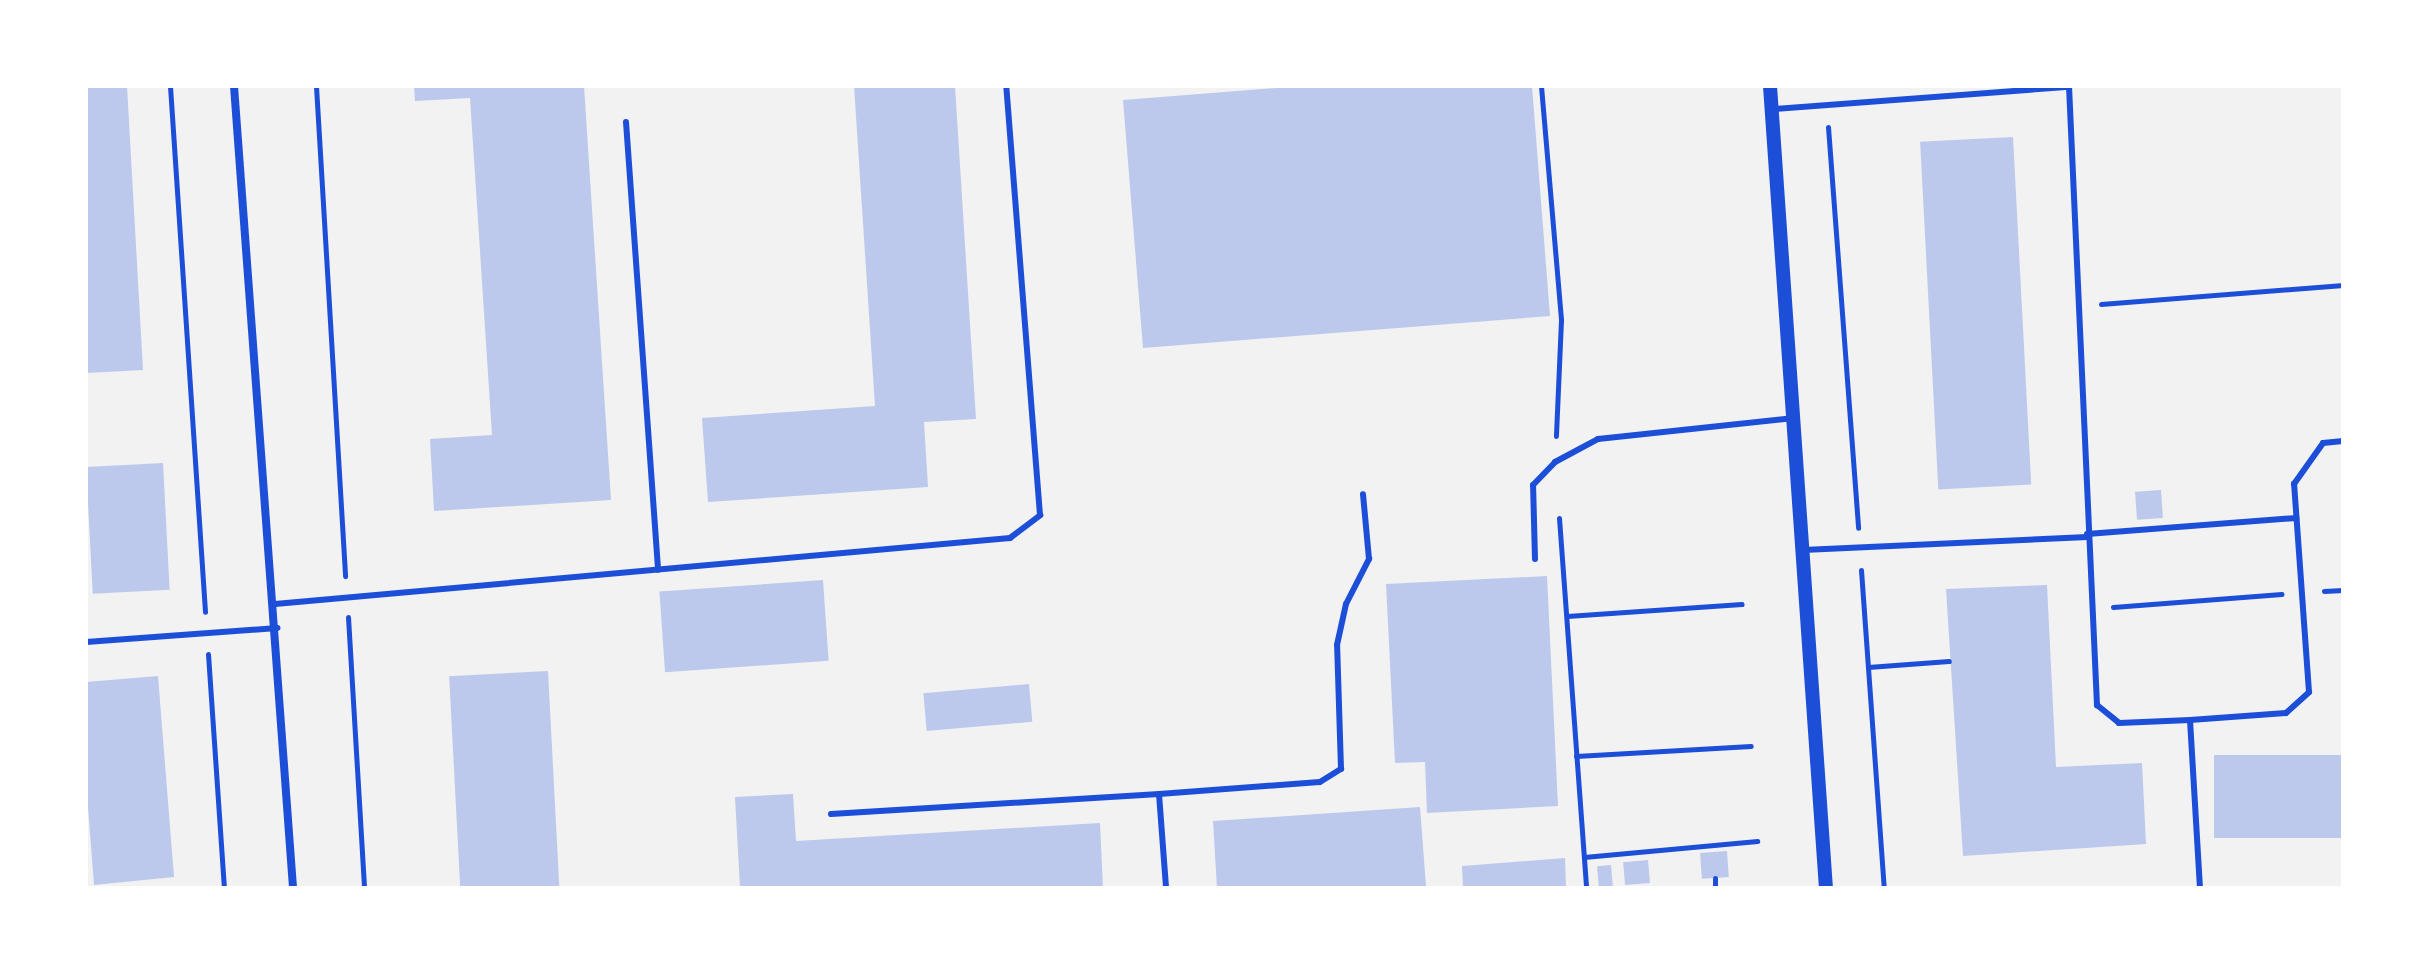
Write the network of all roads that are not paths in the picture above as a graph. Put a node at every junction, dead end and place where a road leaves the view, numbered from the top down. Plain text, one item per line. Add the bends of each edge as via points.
1 (234, 86) edge
2 (1006, 86) edge
3 (1770, 86) edge
4 (2069, 87) edge
5 (1772, 109) junction
6 (626, 122) dead end
7 (1794, 418) junction
8 (2343, 441) edge
9 (1363, 494) dead end
10 (2296, 518) junction
11 (2087, 534) junction
12 (1803, 550) junction
13 (1535, 559) dead end
14 (658, 570) junction
15 (275, 604) junction
16 (277, 628) junction
17 (86, 642) edge
18 (2190, 720) junction
19 (1159, 794) junction
20 (831, 814) dead end
21 (293, 888) edge
22 (1166, 888) edge
23 (1826, 888) edge
24 (2200, 888) edge

1 - 15 street
2 - 14 lane via 1040,515 1010,538
3 - 5 street
4 - 5 lane
4 - 11 lane
5 - 7 street
6 - 14 lane
7 - 12 street
7 - 13 lane via 1598,439 1555,462 1533,485
8 - 10 lane via 2323,443 2294,484
9 - 19 lane via 1369,559 1346,604 1337,645 1341,769 1320,782
10 - 11 lane
10 - 18 lane via 2309,692 2286,713
11 - 12 lane
11 - 18 lane via 2097,705 2119,723
12 - 23 street
14 - 15 lane
15 - 16 street
16 - 17 lane
16 - 21 street
18 - 24 lane
19 - 20 lane
19 - 22 lane

